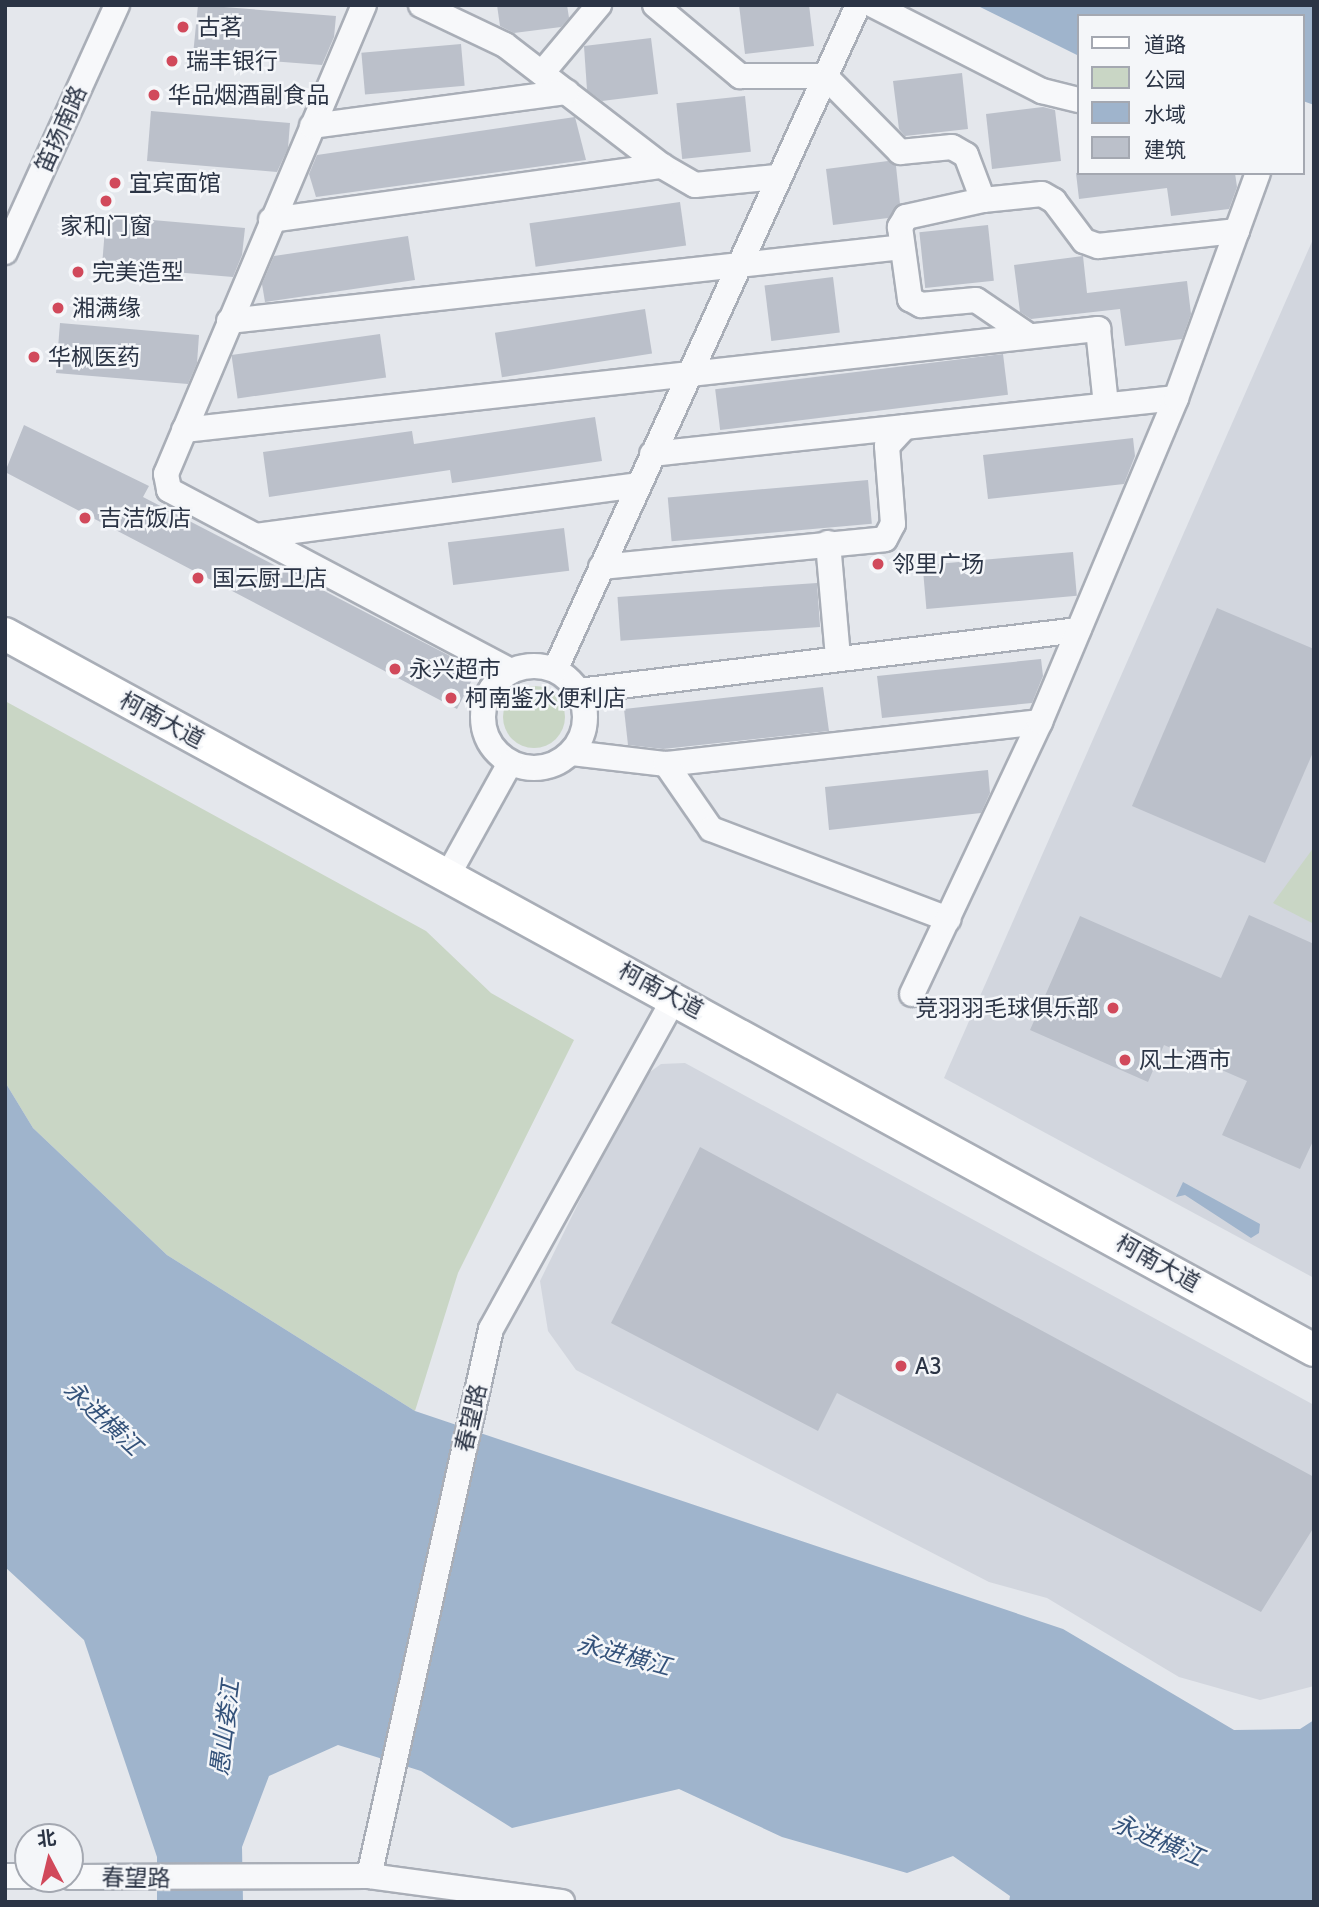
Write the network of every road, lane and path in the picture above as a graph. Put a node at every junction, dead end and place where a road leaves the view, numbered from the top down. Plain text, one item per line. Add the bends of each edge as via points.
1 (117, 5) edge
2 (364, 5) edge
3 (421, 5) edge
4 (599, 5) edge
5 (655, 5) edge
6 (858, 5) edge
7 (873, 5) edge
8 (542, 73) junction
9 (825, 76) junction
10 (567, 92) junction
11 (1078, 100) edge
12 (312, 126) junction
13 (662, 166) junction
14 (1257, 175) edge
15 (777, 177) junction
16 (983, 200) junction
17 (271, 220) junction
18 (1237, 230) junction
19 (902, 247) junction
20 (5, 252) edge
21 (738, 263) junction
22 (229, 321) junction
23 (1029, 335) junction
24 (689, 371) junction
25 (1176, 398) junction
26 (1106, 405) junction
27 (905, 427) junction
28 (184, 430) junction
29 (652, 454) junction
30 (638, 485) junction
31 (256, 536) junction
32 (828, 543) junction
33 (601, 567) junction
34 (1078, 630) junction
35 (5, 634) edge
36 (838, 658) junction
37 (555, 670) junction
38 (511, 671) junction
39 (579, 691) junction
40 (1040, 722) junction
41 (572, 753) junction
42 (510, 763) junction
43 (666, 764) junction
44 (448, 874) junction
45 (948, 919) junction
46 (912, 994) dead end
47 (675, 998) junction
48 (1314, 1350) edge
49 (84, 1877) edge
50 (369, 1877) junction
51 (562, 1902) edge

1 - 20 street, 笛扬南路
2 - 12 street
3 - 8 street via 505,45
4 - 8 street
5 - 9 street via 740,76
6 - 9 street
7 - 11 street via 1042,91
8 - 10 street
9 - 15 street
9 - 16 street via 900,152 952,147 966,155
10 - 12 street
10 - 13 street
12 - 17 street
13 - 15 street via 695,184
13 - 17 street
14 - 18 street
15 - 21 street
16 - 18 street via 1042,194 1084,241 1098,246
16 - 19 street via 906,217
17 - 22 street
18 - 25 street
19 - 21 street
19 - 23 street via 910,299 921,304 976,300
21 - 22 street
21 - 24 street
22 - 28 street
23 - 24 street
23 - 26 street via 1098,329
24 - 28 street
24 - 29 street
25 - 26 street
25 - 34 street
26 - 27 street
27 - 29 street
27 - 32 street via 887,446 893,524 885,539
28 - 31 street via 166,474 169,491
29 - 30 street
30 - 31 street
30 - 33 street
31 - 38 street
32 - 33 street
32 - 36 street
33 - 37 street
34 - 36 street
34 - 40 street
35 - 44 main road, 柯南大道
36 - 39 street
37 - 38 street
37 - 39 street
38 - 42 street via 488,693 482,725 496,754
39 - 41 street via 586,724
40 - 43 street
40 - 45 street
41 - 42 street via 542,769
41 - 43 street
42 - 44 street
43 - 45 street via 711,828
44 - 47 main road, 柯南大道
45 - 46 street
47 - 48 main road, 柯南大道
47 - 50 street, 春望路 via 491,1329
49 - 50 street, 春望路
50 - 51 street, 春望路

